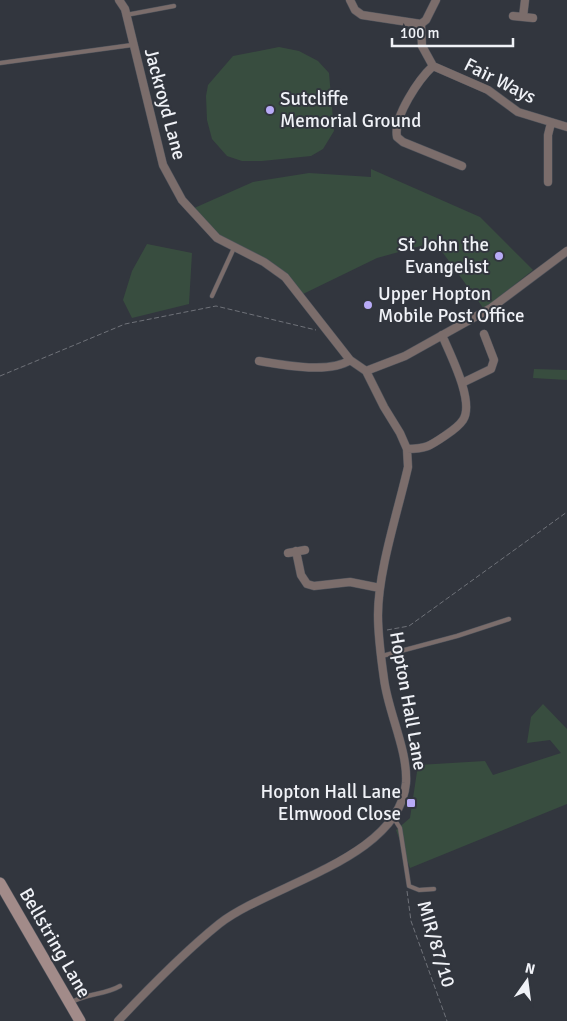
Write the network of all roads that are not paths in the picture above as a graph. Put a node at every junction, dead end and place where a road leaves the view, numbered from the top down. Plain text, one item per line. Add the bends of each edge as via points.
1 (119, 0) edge
2 (350, 0) edge
3 (436, 0) edge
4 (525, 0) edge
5 (174, 6) dead end
6 (126, 15) junction
7 (512, 16) dead end
8 (522, 17) junction
9 (533, 18) dead end
10 (421, 24) junction
11 (132, 45) junction
12 (0, 63) edge
13 (433, 66) junction
14 (551, 122) junction
15 (567, 127) edge
16 (462, 166) dead end
17 (548, 182) dead end
18 (234, 248) junction
19 (567, 251) edge
20 (212, 296) dead end
21 (484, 334) dead end
22 (442, 335) junction
23 (350, 360) junction
24 (259, 361) dead end
25 (366, 371) junction
26 (462, 383) junction
27 (407, 449) junction
28 (305, 550) dead end
29 (380, 588) junction
30 (509, 619) dead end
31 (382, 656) junction
32 (393, 817) junction
33 (0, 883) edge
34 (434, 889) dead end
35 (120, 986) dead end
36 (70, 1003) junction
37 (80, 1021) edge
38 (118, 1021) edge

1 - 6 street, Jackroyd Lane
2 - 10 street via 362,15
3 - 10 street
4 - 8 street
5 - 6 lane
6 - 11 street, Jackroyd Lane
7 - 8 street
8 - 9 street
10 - 13 street via 422,46
11 - 12 lane
11 - 18 street, Jackroyd Lane via 163,165 190,210 217,238
13 - 14 street, Fair Ways via 488,90 518,112
13 - 16 street via 413,89 397,128 397,136 403,142
14 - 15 street, Fair Ways
14 - 17 street
18 - 20 lane
18 - 23 street, Jackroyd Lane via 264,262 285,277
19 - 22 street via 491,308
21 - 26 street via 494,360 491,369
22 - 25 street via 405,356
22 - 26 street
23 - 24 street via 341,366 327,367
23 - 25 street, Jackroyd Lane
25 - 27 street, Hopton Hall Lane
26 - 27 street via 467,403 464,418 425,449
27 - 29 street, Hopton Hall Lane via 408,467
28 - 29 street via 292,552 307,584 350,582
29 - 31 street, Hopton Hall Lane via 378,616
30 - 31 lane
31 - 32 street, Hopton Hall Lane via 384,682 406,783
32 - 34 lane, MIR/87/10 via 400,828 409,886 419,890
32 - 38 street, Hopton Hall Lane via 373,838 339,862 221,923
33 - 36 main road, Bellstring Lane
35 - 36 lane via 106,993 88,994
36 - 37 main road, Bellstring Lane

